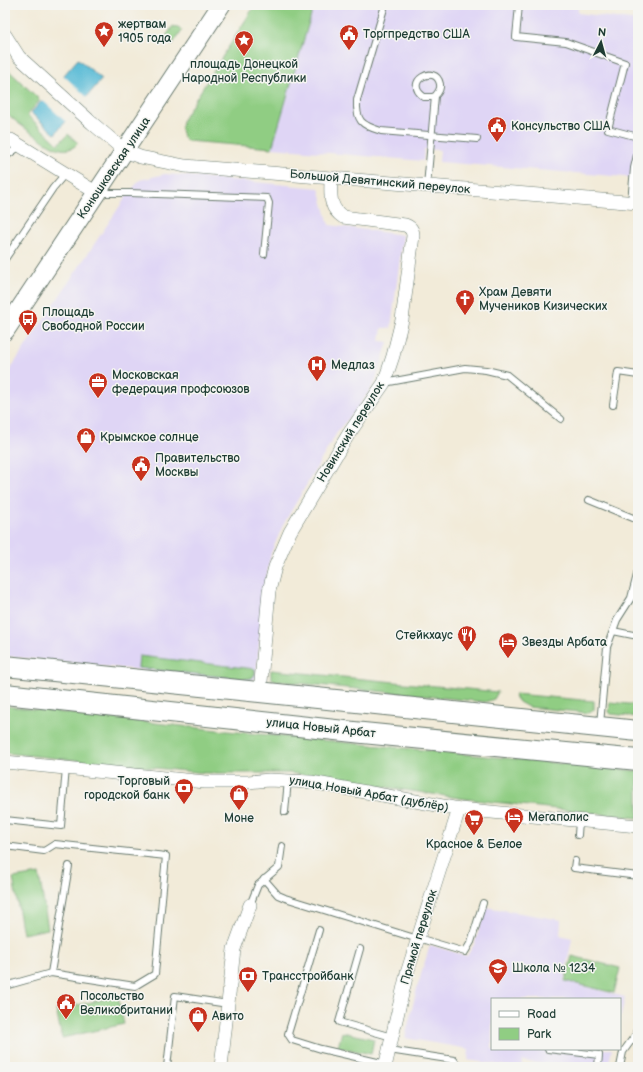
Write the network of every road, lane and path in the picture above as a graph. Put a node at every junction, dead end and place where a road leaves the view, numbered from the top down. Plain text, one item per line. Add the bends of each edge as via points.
1 (221, 5) edge
2 (385, 5) edge
3 (519, 5) edge
4 (5, 35) edge
5 (435, 96) dead end
6 (432, 136) junction
7 (638, 137) edge
8 (477, 139) dead end
9 (12, 140) edge
10 (125, 151) junction
11 (638, 151) edge
12 (5, 157) edge
13 (65, 174) junction
14 (331, 178) junction
15 (427, 186) junction
16 (97, 193) junction
17 (634, 202) edge
18 (264, 254) dead end
19 (5, 259) edge
20 (5, 331) edge
21 (638, 375) edge
22 (384, 383) junction
23 (613, 406) dead end
24 (561, 419) dead end
25 (589, 500) dead end
26 (638, 520) edge
27 (638, 571) edge
28 (613, 631) junction
29 (638, 636) edge
30 (5, 666) edge
31 (260, 693) junction
32 (5, 694) edge
33 (599, 728) junction
34 (638, 731) edge
35 (638, 760) edge
36 (5, 762) edge
37 (66, 768) junction
38 (288, 780) junction
39 (459, 809) junction
40 (285, 812) dead end
41 (5, 820) edge
42 (580, 820) junction
43 (638, 826) edge
44 (578, 835) dead end
45 (5, 846) edge
46 (282, 846) dead end
47 (575, 861) dead end
48 (69, 866) dead end
49 (638, 876) edge
50 (264, 879) junction
51 (483, 903) dead end
52 (250, 906) joint
53 (319, 930) dead end
54 (418, 938) junction
55 (360, 949) dead end
56 (51, 974) junction
57 (5, 986) edge
58 (228, 1004) junction
59 (638, 1024) edge
60 (392, 1037) junction
61 (389, 1050) junction
62 (556, 1050) edge
63 (385, 1065) edge
64 (167, 1067) edge
65 (221, 1067) edge
66 (459, 1067) edge
67 (598, 1067) edge
68 (620, 1067) edge

1 - 10 main road, Конюшковская улица
2 - 6 lane via 357,100 360,122 381,131
3 - 7 lane via 516,37 566,42 625,63 608,129
4 - 10 street via 20,57
5 - 6 lane
6 - 8 lane
6 - 15 lane
9 - 12 lane
9 - 13 street
10 - 14 street, Большой Девятинский переулок via 140,157 185,166
10 - 16 main road, Конюшковская улица
11 - 17 lane via 634,168
13 - 16 street
13 - 19 lane
14 - 15 street, Большой Девятинский переулок
14 - 22 street, Новинский переулок via 332,204 336,212 344,217 409,226 413,233 402,320
15 - 17 street, Большой Девятинский переулок
16 - 18 lane via 267,198 269,201
16 - 20 main road, Конюшковская улица
21 - 23 lane via 618,372
22 - 24 lane via 465,368 486,370 507,375
22 - 31 street, Новинский переулок via 348,435 290,532 275,567 270,590
25 - 26 lane
27 - 28 lane via 631,598
28 - 29 lane
28 - 33 lane via 607,646
30 - 31 main road
31 - 33 main road
32 - 35 main road, улица Новый Арбат
33 - 34 main road
36 - 37 street, улица Новый Арбат (дублёр)
37 - 38 street, улица Новый Арбат (дублёр) via 205,782
37 - 41 lane via 61,826
38 - 39 street, улица Новый Арбат (дублёр)
38 - 40 lane
39 - 42 street, улица Новый Арбат (дублёр)
39 - 54 street, Прямой переулок
42 - 43 street, улица Новый Арбат (дублёр)
42 - 44 lane
45 - 56 lane via 44,851 55,844 166,856 155,974 135,986
46 - 50 lane via 280,867
47 - 49 lane via 574,868
48 - 56 lane
50 - 52 lane via 258,885
50 - 54 lane via 278,895 285,898
51 - 54 lane via 471,942 465,952
52 - 58 street via 234,949
53 - 63 lane via 288,1034 292,1040
54 - 60 street, Прямой переулок via 401,994
55 - 60 lane via 339,1022
56 - 57 lane
58 - 64 lane via 175,996
58 - 65 street
59 - 68 lane via 636,1034 623,1052
60 - 61 street, Прямой переулок
61 - 63 street, Прямой переулок
61 - 66 lane via 454,1060
62 - 67 lane via 599,1055

